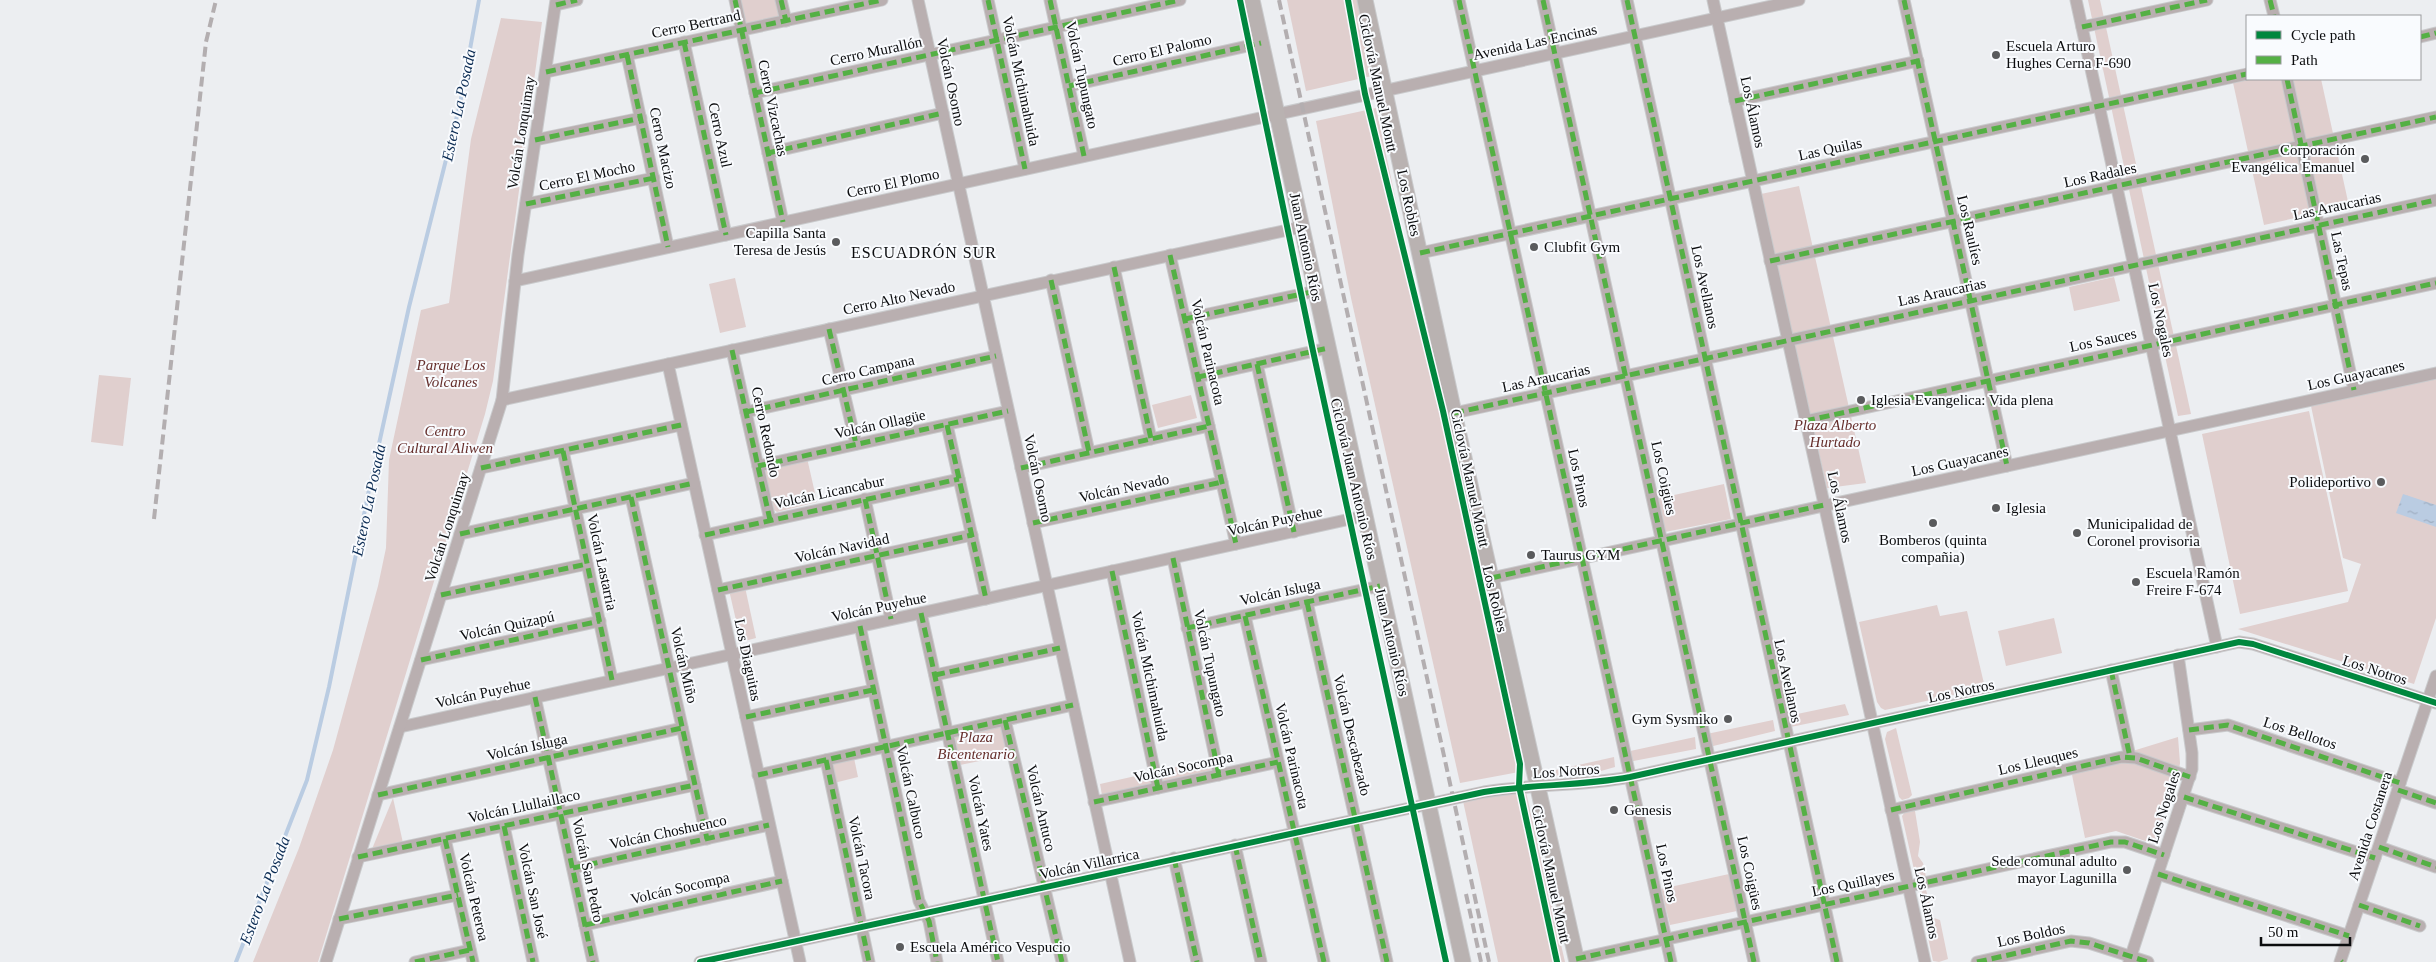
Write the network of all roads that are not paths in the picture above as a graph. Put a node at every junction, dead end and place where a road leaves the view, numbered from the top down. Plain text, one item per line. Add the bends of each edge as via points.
1 (578, 0) edge
2 (735, 0) edge
3 (781, 0) edge
4 (882, 0) edge
5 (918, 0) edge
6 (988, 0) edge
7 (1050, 0) edge
8 (1180, 0) edge
9 (1252, 0) edge
10 (1365, 0) edge
11 (1459, 0) edge
12 (1543, 0) edge
13 (1627, 0) edge
14 (1713, 0) edge
15 (1800, 0) edge
16 (1904, 0) edge
17 (2076, 0) edge
18 (2207, 0) edge
19 (2270, 0) edge
20 (556, 2) edge
21 (2274, 15) edge
22 (1717, 18) junction
23 (786, 21) junction
24 (1056, 27) junction
25 (2082, 27) junction
26 (741, 30) junction
27 (2436, 33) edge
28 (1634, 36) junction
29 (2421, 37) edge
30 (997, 40) junction
31 (684, 42) junction
32 (1261, 43) junction
33 (1555, 53) junction
34 (930, 54) junction
35 (628, 55) junction
36 (1918, 61) junction
37 (1474, 70) junction
38 (546, 72) junction
39 (2246, 74) edge
40 (2287, 80) edge
41 (1069, 86) junction
42 (1386, 90) junction
43 (755, 93) junction
44 (1735, 101) junction
45 (2099, 106) junction
46 (943, 114) junction
47 (1277, 114) junction
48 (2436, 117) edge
49 (641, 118) junction
50 (535, 140) junction
51 (1935, 142) junction
52 (2302, 146) junction
53 (768, 153) junction
54 (1084, 156) junction
55 (1025, 169) junction
56 (654, 178) junction
57 (1753, 181) junction
58 (958, 184) junction
59 (2117, 186) junction
60 (1670, 199) junction
61 (2436, 200) edge
62 (526, 204) junction
63 (1591, 216) junction
64 (783, 222) junction
65 (1953, 222) junction
66 (2319, 225) junction
67 (1302, 227) junction
68 (1510, 234) junction
69 (726, 235) junction
70 (668, 247) junction
71 (1420, 253) junction
72 (1170, 255) junction
73 (1770, 261) junction
74 (2134, 266) junction
75 (1114, 267) junction
76 (1051, 280) junction
77 (515, 281) junction
78 (2436, 283) edge
79 (1316, 292) junction
80 (983, 295) junction
81 (1970, 301) junction
82 (2336, 305) junction
83 (1185, 319) junction
84 (830, 329) junction
85 (1788, 340) junction
86 (2151, 345) junction
87 (1328, 348) junction
88 (732, 350) junction
89 (996, 356) junction
90 (1705, 358) junction
91 (668, 364) junction
92 (1257, 364) junction
93 (2436, 373) edge
94 (1626, 376) junction
95 (1198, 377) junction
96 (1988, 381) junction
97 (844, 390) junction
98 (2354, 390) junction
99 (1546, 393) junction
100 (502, 400) junction
101 (1008, 411) junction
102 (746, 412) junction
103 (1454, 413) junction
104 (1805, 421) junction
105 (947, 424) junction
106 (681, 425) junction
107 (1209, 426) junction
108 (2170, 430) junction
109 (1151, 439) junction
110 (856, 444) junction
111 (563, 451) junction
112 (1090, 452) junction
113 (758, 466) junction
114 (2007, 466) junction
115 (481, 468) junction
116 (1021, 468) junction
117 (959, 478) junction
118 (1222, 482) junction
119 (694, 483) junction
120 (631, 497) junction
121 (865, 499) junction
122 (1824, 505) junction
123 (575, 509) junction
124 (1364, 516) junction
125 (770, 520) junction
126 (1033, 523) junction
127 (1740, 523) junction
128 (1294, 532) junction
129 (460, 534) junction
130 (705, 535) junction
131 (972, 535) junction
132 (1662, 540) junction
133 (1236, 544) junction
134 (877, 556) junction
135 (1173, 558) junction
136 (1582, 558) junction
137 (587, 564) junction
138 (1112, 572) junction
139 (1490, 578) junction
140 (1047, 586) junction
141 (1380, 586) junction
142 (718, 590) junction
143 (441, 595) junction
144 (986, 599) junction
145 (1307, 602) junction
146 (922, 613) junction
147 (1245, 616) junction
148 (891, 619) junction
149 (600, 621) junction
150 (860, 626) junction
151 (1188, 628) junction
152 (2217, 647) junction
153 (1060, 648) junction
154 (732, 654) junction
155 (2178, 655) junction
156 (421, 660) junction
157 (669, 668) junction
158 (2111, 670) junction
159 (935, 675) junction
160 (2436, 676) edge
161 (612, 680) junction
162 (873, 690) junction
163 (535, 697) junction
164 (2432, 702) edge
165 (1073, 705) junction
166 (746, 717) junction
167 (1005, 720) junction
168 (1872, 724) junction
169 (400, 726) junction
170 (682, 728) junction
171 (2189, 730) junction
172 (948, 732) junction
173 (1789, 742) junction
174 (885, 746) junction
175 (2130, 757) junction
176 (548, 758) junction
177 (1710, 759) junction
178 (826, 760) junction
179 (1278, 762) junction
180 (758, 775) junction
181 (1219, 775) junction
182 (1630, 777) junction
183 (2190, 777) junction
184 (695, 785) junction
185 (1537, 785) junction
186 (2399, 786) junction
187 (1158, 788) junction
188 (1484, 792) joint
189 (378, 795) junction
190 (2184, 797) junction
191 (1094, 802) junction
192 (2436, 802) edge
193 (1428, 803) junction
194 (1891, 810) junction
195 (560, 814) junction
196 (1356, 818) junction
197 (769, 825) junction
198 (504, 826) junction
199 (1295, 832) junction
200 (445, 838) junction
201 (707, 839) junction
202 (1235, 845) junction
203 (2379, 847) junction
204 (2164, 855) junction
205 (358, 857) junction
206 (1174, 858) junction
207 (2375, 858) junction
208 (2436, 867) edge
209 (573, 868) junction
210 (1110, 872) junction
211 (2158, 874) junction
212 (782, 881) junction
213 (1044, 887) junction
214 (1908, 887) junction
215 (458, 895) junction
216 (985, 900) junction
217 (1825, 905) junction
218 (2359, 905) junction
219 (924, 913) junction
220 (339, 919) junction
221 (1746, 922) junction
222 (585, 925) junction
223 (2420, 926) dead end
224 (862, 927) junction
225 (2349, 936) junction
226 (1666, 939) junction
227 (795, 942) junction
228 (470, 950) junction
229 (2130, 959) edge
230 (715, 960) edge
231 (1576, 960) edge
232 (326, 962) edge
233 (416, 962) edge
234 (473, 962) edge
235 (533, 962) edge
236 (593, 962) edge
237 (700, 962) edge
238 (800, 962) edge
239 (869, 962) edge
240 (937, 962) edge
241 (998, 962) edge
242 (1062, 962) edge
243 (1130, 962) edge
244 (1197, 962) edge
245 (1261, 962) edge
246 (1324, 962) edge
247 (1387, 962) edge
248 (1463, 962) edge
249 (1671, 962) edge
250 (1754, 962) edge
251 (1837, 962) edge
252 (1924, 962) edge
253 (1977, 962) edge
254 (2148, 962) edge
255 (2341, 962) edge

1 - 20 street
2 - 26 street, Cerro Vizcachas
3 - 23 street
4 - 23 street, Cerro Bertrand
5 - 34 street, Volcán Osorno
6 - 30 street, Volcán Michimahuida
7 - 24 street, Volcán Tupungato
8 - 24 street, Cerro Murallón
9 - 32 main road, Juan Antonio Ríos
10 - 42 main road, Los Robles
11 - 37 street, Los Pinos
12 - 33 street, Los Coigües
13 - 28 street, Los Avellanos
14 - 22 street, Los Álamos
15 - 22 street, Avenida Las Encinas
16 - 36 street, Los Raulíes
17 - 25 street, Los Nogales
18 - 25 street
19 - 21 street
20 - 38 street, Volcán Lonquimay
22 - 28 street, Avenida Las Encinas
22 - 44 street, Los Álamos
23 - 26 street, Cerro Bertrand
24 - 30 street, Cerro Murallón
24 - 41 street, Volcán Tupungato
25 - 45 street, Los Nogales
26 - 31 street, Cerro Bertrand
26 - 43 street, Cerro Vizcachas
27 - 29 street
28 - 33 street, Avenida Las Encinas
28 - 60 street, Los Avellanos
30 - 34 street, Cerro Murallón
30 - 55 street, Volcán Michimahuida
31 - 35 street, Cerro Bertrand
31 - 69 street, Cerro Azul
32 - 41 street, Cerro El Palomo
32 - 47 main road, Juan Antonio Ríos
33 - 37 street, Avenida Las Encinas
33 - 63 street, Los Coigües
34 - 43 street, Cerro Murallón
34 - 46 street, Volcán Osorno
35 - 38 street, Cerro Bertrand
35 - 49 street, Cerro Macizo
36 - 44 street
36 - 51 street, Los Raulíes
37 - 42 street, Avenida Las Encinas
37 - 68 street, Los Pinos
38 - 50 street, Volcán Lonquimay
39 - 45 street, Las Quilas
40 - 52 street, Las Tepas
41 - 54 street, Volcán Tupungato
42 - 47 street, Avenida Las Encinas
42 - 71 main road, Los Robles
43 - 53 street, Cerro Vizcachas
44 - 57 street, Los Álamos
45 - 51 street, Las Quilas
45 - 59 street, Los Nogales
46 - 53 street
46 - 58 street, Volcán Osorno
47 - 54 street, Cerro El Plomo
47 - 67 main road, Juan Antonio Ríos
48 - 52 street, Los Radales
49 - 50 street
49 - 56 street, Cerro Macizo
50 - 62 street, Volcán Lonquimay
51 - 57 street, Las Quilas
51 - 65 street, Los Raulíes
52 - 59 street, Los Radales
52 - 66 street, Las Tepas
53 - 64 street, Cerro Vizcachas
54 - 55 street, Cerro El Plomo
55 - 58 street, Cerro El Plomo
56 - 62 street, Cerro El Mocho
56 - 70 street, Cerro Macizo
57 - 60 street, Las Quilas
57 - 73 street, Los Álamos
58 - 64 street, Cerro El Plomo
58 - 80 street, Volcán Osorno
59 - 65 street, Los Radales
59 - 74 street, Los Nogales
60 - 63 street, Las Quilas
60 - 90 street, Los Avellanos
61 - 66 street, Las Araucarias
62 - 77 street, Volcán Lonquimay
63 - 68 street, Las Quilas
63 - 94 street, Los Coigües
64 - 69 street, Cerro El Plomo
65 - 73 street, Los Radales
65 - 81 street, Los Raulíes
66 - 74 street, Las Araucarias
66 - 82 street, Las Tepas
67 - 72 street, Cerro Alto Nevado
67 - 79 main road, Juan Antonio Ríos
68 - 71 street, Las Quilas
68 - 99 street, Los Pinos
69 - 70 street, Cerro El Plomo
70 - 77 street, Cerro El Plomo
71 - 103 main road, Los Robles
72 - 75 street, Cerro Alto Nevado
72 - 83 street, Volcán Parinacota
73 - 85 street, Los Álamos
74 - 81 street, Las Araucarias
74 - 86 street, Los Nogales
75 - 76 street, Cerro Alto Nevado
75 - 109 street
76 - 80 street, Cerro Alto Nevado
76 - 112 street
77 - 100 street, Volcán Lonquimay
78 - 82 street, Los Sauces
79 - 83 street
79 - 87 main road, Juan Antonio Ríos
80 - 84 street, Cerro Alto Nevado
80 - 89 street, Volcán Osorno
81 - 85 street, Las Araucarias
81 - 96 street, Los Raulíes
82 - 86 street, Los Sauces
82 - 98 street, Las Tepas
83 - 95 street, Volcán Parinacota
84 - 88 street, Cerro Alto Nevado
84 - 97 street
85 - 90 street, Las Araucarias
85 - 104 street, Los Álamos
86 - 96 street, Los Sauces
86 - 108 street, Los Nogales
87 - 92 street
87 - 124 main road, Juan Antonio Ríos
88 - 91 street, Cerro Alto Nevado
88 - 102 street, Cerro Redondo
89 - 97 street, Cerro Campana
89 - 101 street, Volcán Osorno
90 - 94 street, Las Araucarias
90 - 127 street, Los Avellanos
91 - 100 street, Cerro Alto Nevado
91 - 106 street, Los Diaguitas
92 - 95 street
92 - 128 street
93 - 98 street, Los Guayacanes
94 - 99 street, Las Araucarias
94 - 132 street, Los Coigües
95 - 107 street, Volcán Parinacota
96 - 104 street, Los Sauces
96 - 114 street, Los Raulíes
97 - 102 street, Cerro Campana
97 - 110 street
98 - 108 street, Los Guayacanes
99 - 103 street, Las Araucarias
99 - 136 street, Los Pinos
100 - 115 street, Volcán Lonquimay
101 - 105 street, Volcán Ollagüe
101 - 116 street, Volcán Osorno
102 - 113 street, Cerro Redondo
103 - 139 main road, Los Robles
104 - 122 street, Los Álamos
105 - 110 street, Volcán Ollagüe
105 - 117 street
106 - 111 street
106 - 119 street, Los Diaguitas
107 - 109 street
107 - 118 street, Volcán Parinacota
108 - 114 street, Los Guayacanes
108 - 152 street, Los Nogales
109 - 112 street
110 - 113 street, Volcán Ollagüe
111 - 115 street
111 - 123 street, Volcán Lastarria
112 - 116 street
113 - 125 street, Cerro Redondo
114 - 122 street, Los Guayacanes
115 - 129 street, Volcán Lonquimay
116 - 126 street, Volcán Osorno
117 - 121 street, Volcán Licancabur
117 - 131 street
118 - 126 street, Volcán Nevado
118 - 133 street, Volcán Parinacota
119 - 120 street
119 - 130 street, Los Diaguitas
120 - 123 street
120 - 157 street, Volcán Miño
121 - 125 street, Volcán Licancabur
121 - 134 street
122 - 127 street, Los Guayacanes
122 - 168 street, Los Álamos
123 - 129 street
123 - 137 street, Volcán Lastarria
124 - 128 street, Volcán Puyehue
124 - 141 main road, Juan Antonio Ríos
125 - 130 street, Volcán Licancabur
126 - 140 street, Volcán Osorno
127 - 132 street, Los Guayacanes
127 - 173 street, Los Avellanos
128 - 133 street, Volcán Puyehue
129 - 143 street, Volcán Lonquimay
130 - 142 street, Los Diaguitas
131 - 134 street, Volcán Navidad
131 - 144 street
132 - 136 street, Los Guayacanes
132 - 177 street, Los Coigües
133 - 135 street, Volcán Puyehue
134 - 142 street, Volcán Navidad
134 - 148 street
135 - 138 street, Volcán Puyehue
135 - 151 street, Volcán Tupungato
136 - 139 street, Los Guayacanes
136 - 182 street, Los Pinos
137 - 143 street
137 - 149 street, Volcán Lastarria
138 - 140 street, Volcán Puyehue
138 - 187 street, Volcán Michimahuida
139 - 185 main road, Los Robles
140 - 144 street, Volcán Puyehue
140 - 153 street, Volcán Osorno
141 - 145 street, Volcán Isluga
141 - 193 main road, Juan Antonio Ríos
142 - 154 street, Los Diaguitas
143 - 156 street, Volcán Lonquimay
144 - 146 street, Volcán Puyehue
145 - 147 street, Volcán Isluga
145 - 196 street, Volcán Descabezado
146 - 148 street, Volcán Puyehue
146 - 159 street, Volcán Yates
147 - 151 street, Volcán Isluga
147 - 179 street, Volcán Parinacota
148 - 150 street, Volcán Puyehue
149 - 156 street, Volcán Quizapú
149 - 161 street, Volcán Lastarria
150 - 154 street, Volcán Puyehue
150 - 162 street, Volcán Calbuco
151 - 181 street, Volcán Tupungato
152 - 155 street, Los Notros
152 - 164 street, Los Notros via 2239,642 2253,644
153 - 159 street
153 - 165 street, Volcán Osorno
154 - 157 street, Volcán Puyehue
154 - 166 street, Los Diaguitas
155 - 158 street, Los Notros
155 - 171 street, Los Nogales
156 - 169 street, Volcán Lonquimay
157 - 161 street, Volcán Puyehue
157 - 170 street, Volcán Miño
158 - 168 street, Los Notros
158 - 175 street
159 - 172 street, Volcán Yates
160 - 164 street, Avenida Costanera
161 - 163 street, Volcán Puyehue
162 - 166 street
162 - 174 street, Volcán Calbuco
163 - 169 street, Volcán Puyehue
163 - 176 street, Volcán San Pedro
164 - 186 street, Avenida Costanera
165 - 167 street
165 - 191 street, Volcán Osorno
166 - 180 street, Los Diaguitas
167 - 172 street
167 - 213 street, Volcán Antuco
168 - 173 street, Los Notros
168 - 194 street, Los Álamos
169 - 189 street, Volcán Lonquimay
170 - 176 street, Volcán Isluga
170 - 184 street, Volcán Miño
171 - 183 street, Los Nogales via 2192,753
171 - 186 street, Los Bellotos via 2228,725
172 - 174 street
172 - 216 street, Volcán Yates
173 - 177 street, Los Notros
173 - 217 street, Los Avellanos
174 - 178 street
174 - 219 street, Volcán Calbuco
175 - 183 street
175 - 194 street, Los Lleuques
176 - 189 street, Volcán Isluga
176 - 195 street, Volcán San Pedro
177 - 182 street, Los Notros
177 - 221 street, Los Coigües
178 - 180 street
178 - 224 street, Volcán Tacora
179 - 181 street, Volcán Socompa
179 - 199 street, Volcán Parinacota
180 - 197 street, Los Diaguitas
181 - 187 street, Volcán Socompa
182 - 185 street, Los Notros via 1585,784
182 - 226 street, Los Pinos
183 - 190 street, Los Nogales
184 - 195 street, Volcán Llullaillaco
184 - 201 street, Volcán Miño
185 - 188 street, Los Notros
185 - 231 main road, Los Robles
186 - 192 street, Los Bellotos
186 - 203 street, Avenida Costanera
187 - 191 street, Volcán Socompa
188 - 193 street, Volcán Villarrica
189 - 205 street, Volcán Lonquimay
190 - 204 street, Los Nogales
190 - 207 street
191 - 210 street, Volcán Osorno
193 - 196 street, Volcán Villarrica
193 - 248 main road, Juan Antonio Ríos
194 - 214 street, Los Álamos
195 - 198 street, Volcán Llullaillaco
195 - 209 street, Volcán San Pedro
196 - 199 street, Volcán Villarrica
196 - 247 street, Volcán Descabezado
197 - 201 street, Volcán Choshuenco
197 - 212 street, Los Diaguitas
198 - 200 street, Volcán Llullaillaco
198 - 235 street, Volcán San José
199 - 202 street, Volcán Villarrica
199 - 246 street, Volcán Parinacota
200 - 205 street, Volcán Llullaillaco
200 - 215 street, Volcán Peteroa
201 - 209 street, Volcán Choshuenco
202 - 206 street, Volcán Villarrica
202 - 245 street
203 - 207 street, Avenida Costanera
203 - 208 street
204 - 211 street, Los Nogales
204 - 214 street, Los Quillayes via 2130,843 2116,842
205 - 220 street, Volcán Lonquimay
206 - 210 street, Volcán Villarrica
206 - 244 street
207 - 218 street, Avenida Costanera
209 - 222 street, Volcán San Pedro
210 - 213 street, Volcán Villarrica
210 - 243 street, Volcán Osorno
211 - 225 street
211 - 229 street, Los Nogales
212 - 222 street, Volcán Socompa
212 - 227 street, Los Diaguitas
213 - 216 street, Volcán Villarrica
213 - 242 street, Volcán Antuco
214 - 217 street, Los Quillayes
214 - 252 street, Los Álamos
215 - 220 street
215 - 228 street, Volcán Peteroa
216 - 219 street, Volcán Villarrica
216 - 241 street, Volcán Yates
217 - 221 street, Los Quillayes
217 - 251 street, Los Avellanos
218 - 223 street
218 - 225 street, Avenida Costanera
219 - 224 street, Volcán Villarrica
219 - 240 street, Volcán Calbuco
220 - 232 street, Volcán Lonquimay
221 - 226 street, Los Quillayes
221 - 250 street, Los Coigües
222 - 236 street, Volcán San Pedro
224 - 227 street, Volcán Villarrica
224 - 239 street, Volcán Tacora
225 - 255 street, Avenida Costanera
226 - 231 street, Los Quillayes
226 - 249 street, Los Pinos
227 - 230 street, Volcán Villarrica
227 - 238 street, Los Diaguitas
228 - 233 street
228 - 234 street, Volcán Peteroa
229 - 253 street, Los Boldos via 2090,943 2071,941
229 - 254 street, Los Boldos
230 - 237 street, Volcán Villarrica

